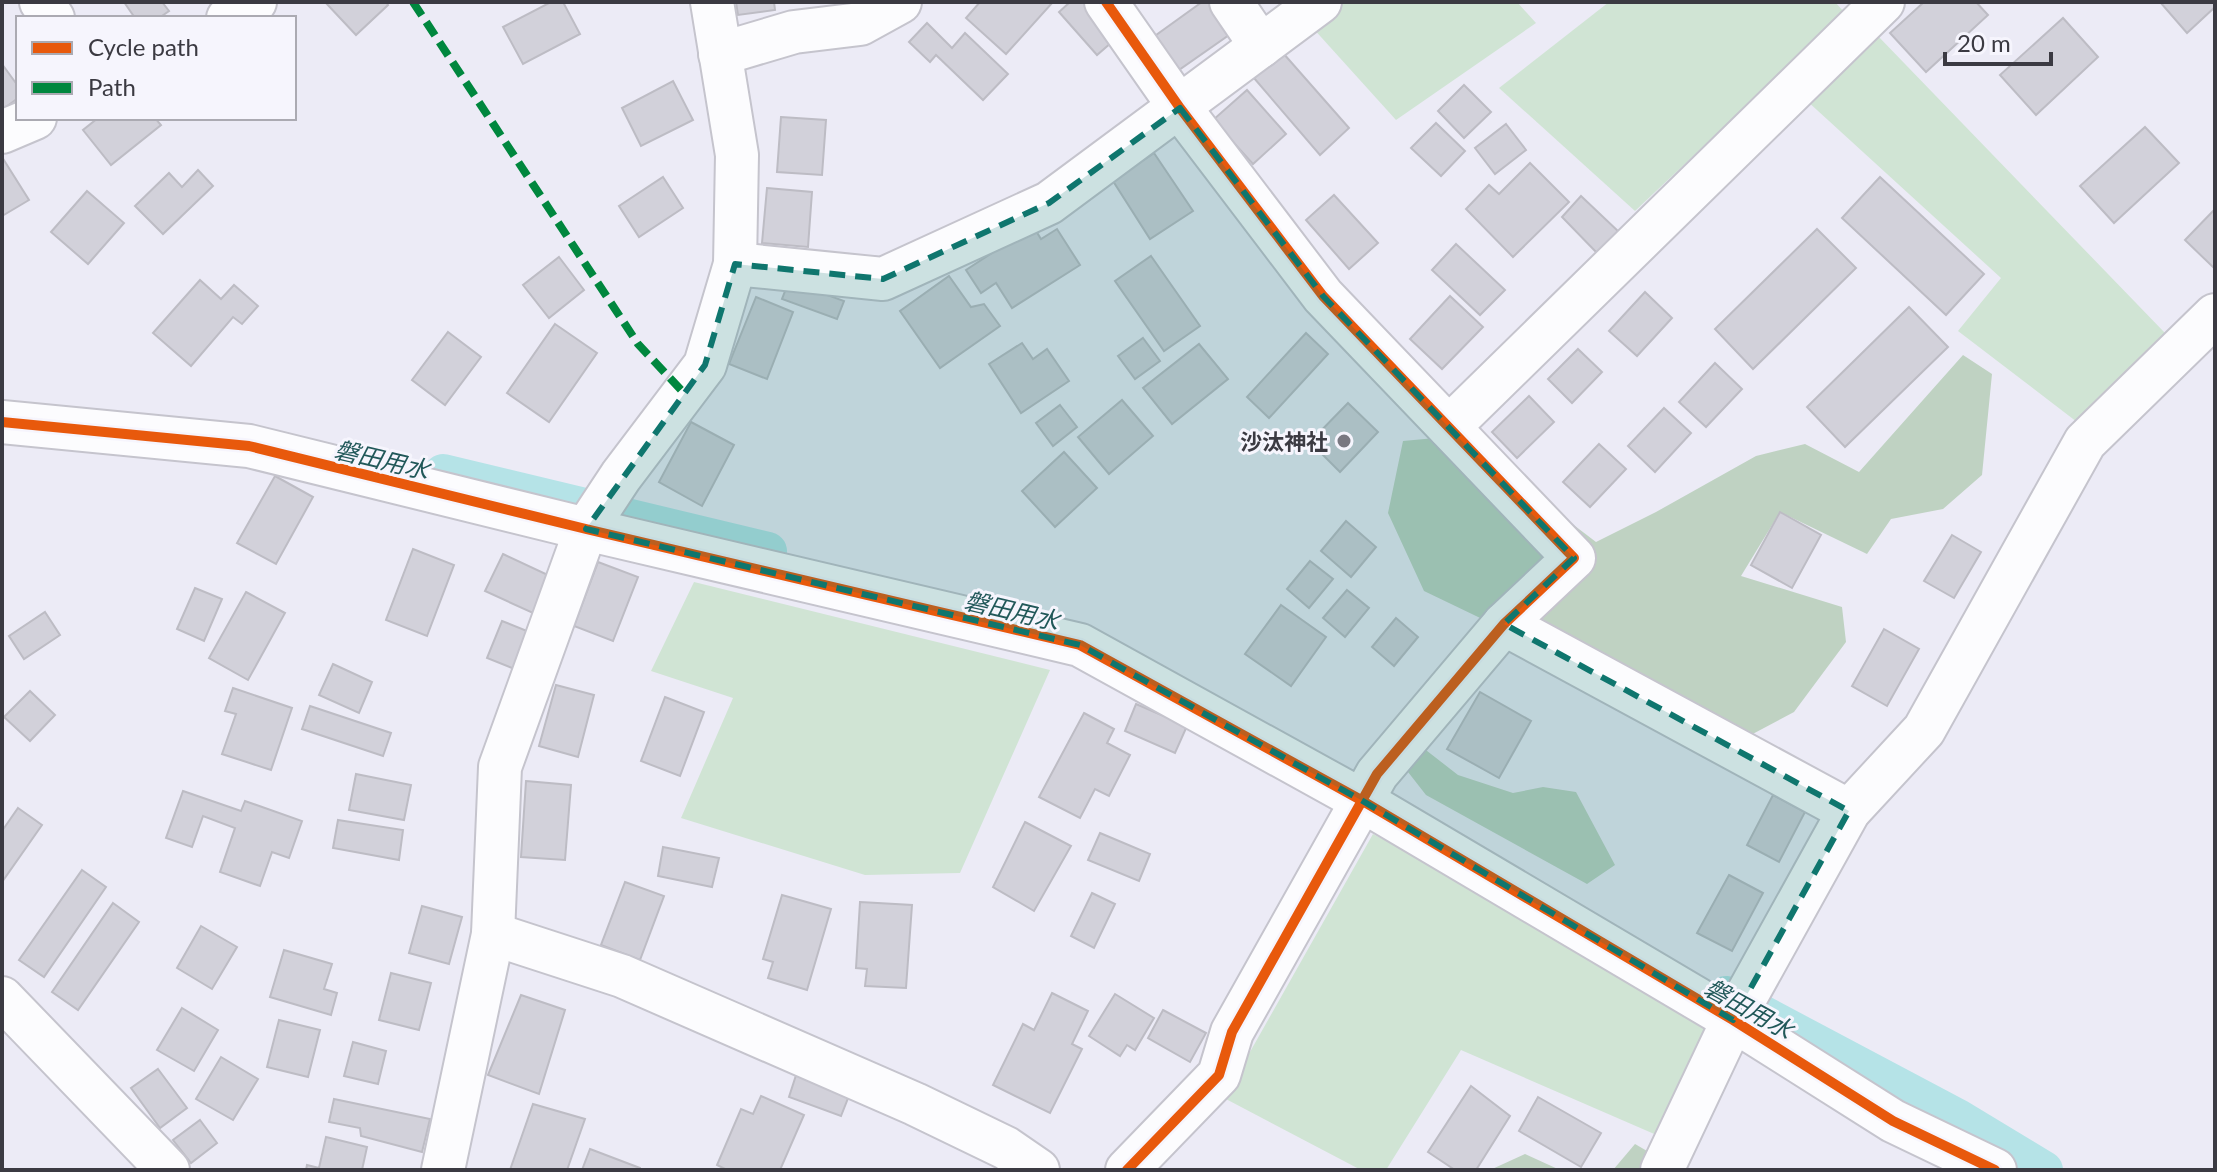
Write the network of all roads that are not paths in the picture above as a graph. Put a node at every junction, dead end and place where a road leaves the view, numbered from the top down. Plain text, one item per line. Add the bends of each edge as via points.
1 (255, 2) edge
2 (712, 2) edge
3 (900, 2) edge
4 (1106, 2) edge
5 (1231, 2) edge
6 (1320, 2) edge
7 (1883, 2) edge
8 (231, 16) edge
9 (1261, 46) junction
10 (720, 54) junction
11 (1180, 108) junction
12 (30, 120) edge
13 (2, 132) edge
14 (735, 264) junction
15 (2215, 315) edge
16 (2, 422) edge
17 (1449, 427) junction
18 (586, 529) junction
19 (1504, 624) junction
20 (1367, 790) junction
21 (1849, 811) junction
22 (493, 934) junction
23 (2, 998) edge
24 (1733, 1020) junction
25 (168, 1170) edge
26 (443, 1170) edge
27 (1038, 1170) edge
28 (1127, 1170) edge
29 (1662, 1170) edge
30 (1995, 1170) edge

1 - 8 street
2 - 10 street
3 - 10 street via 860,24 794,32
4 - 11 street
5 - 9 street
6 - 9 street
7 - 17 street
9 - 11 street
10 - 14 street via 737,155
11 - 14 street via 1049,203 883,279
11 - 17 street via 1323,296
12 - 13 street
14 - 18 street via 705,365
15 - 21 street via 2085,442 1924,730
16 - 18 street via 249,446
17 - 19 street via 1574,558
18 - 20 street via 1080,645
18 - 22 street via 500,767
19 - 20 street
19 - 21 street
20 - 24 street
20 - 28 street via 1232,1032 1219,1075
21 - 24 street
22 - 26 street
22 - 27 street via 666,995 915,1104 1006,1148
23 - 25 street
24 - 29 street
24 - 30 street via 1893,1121

